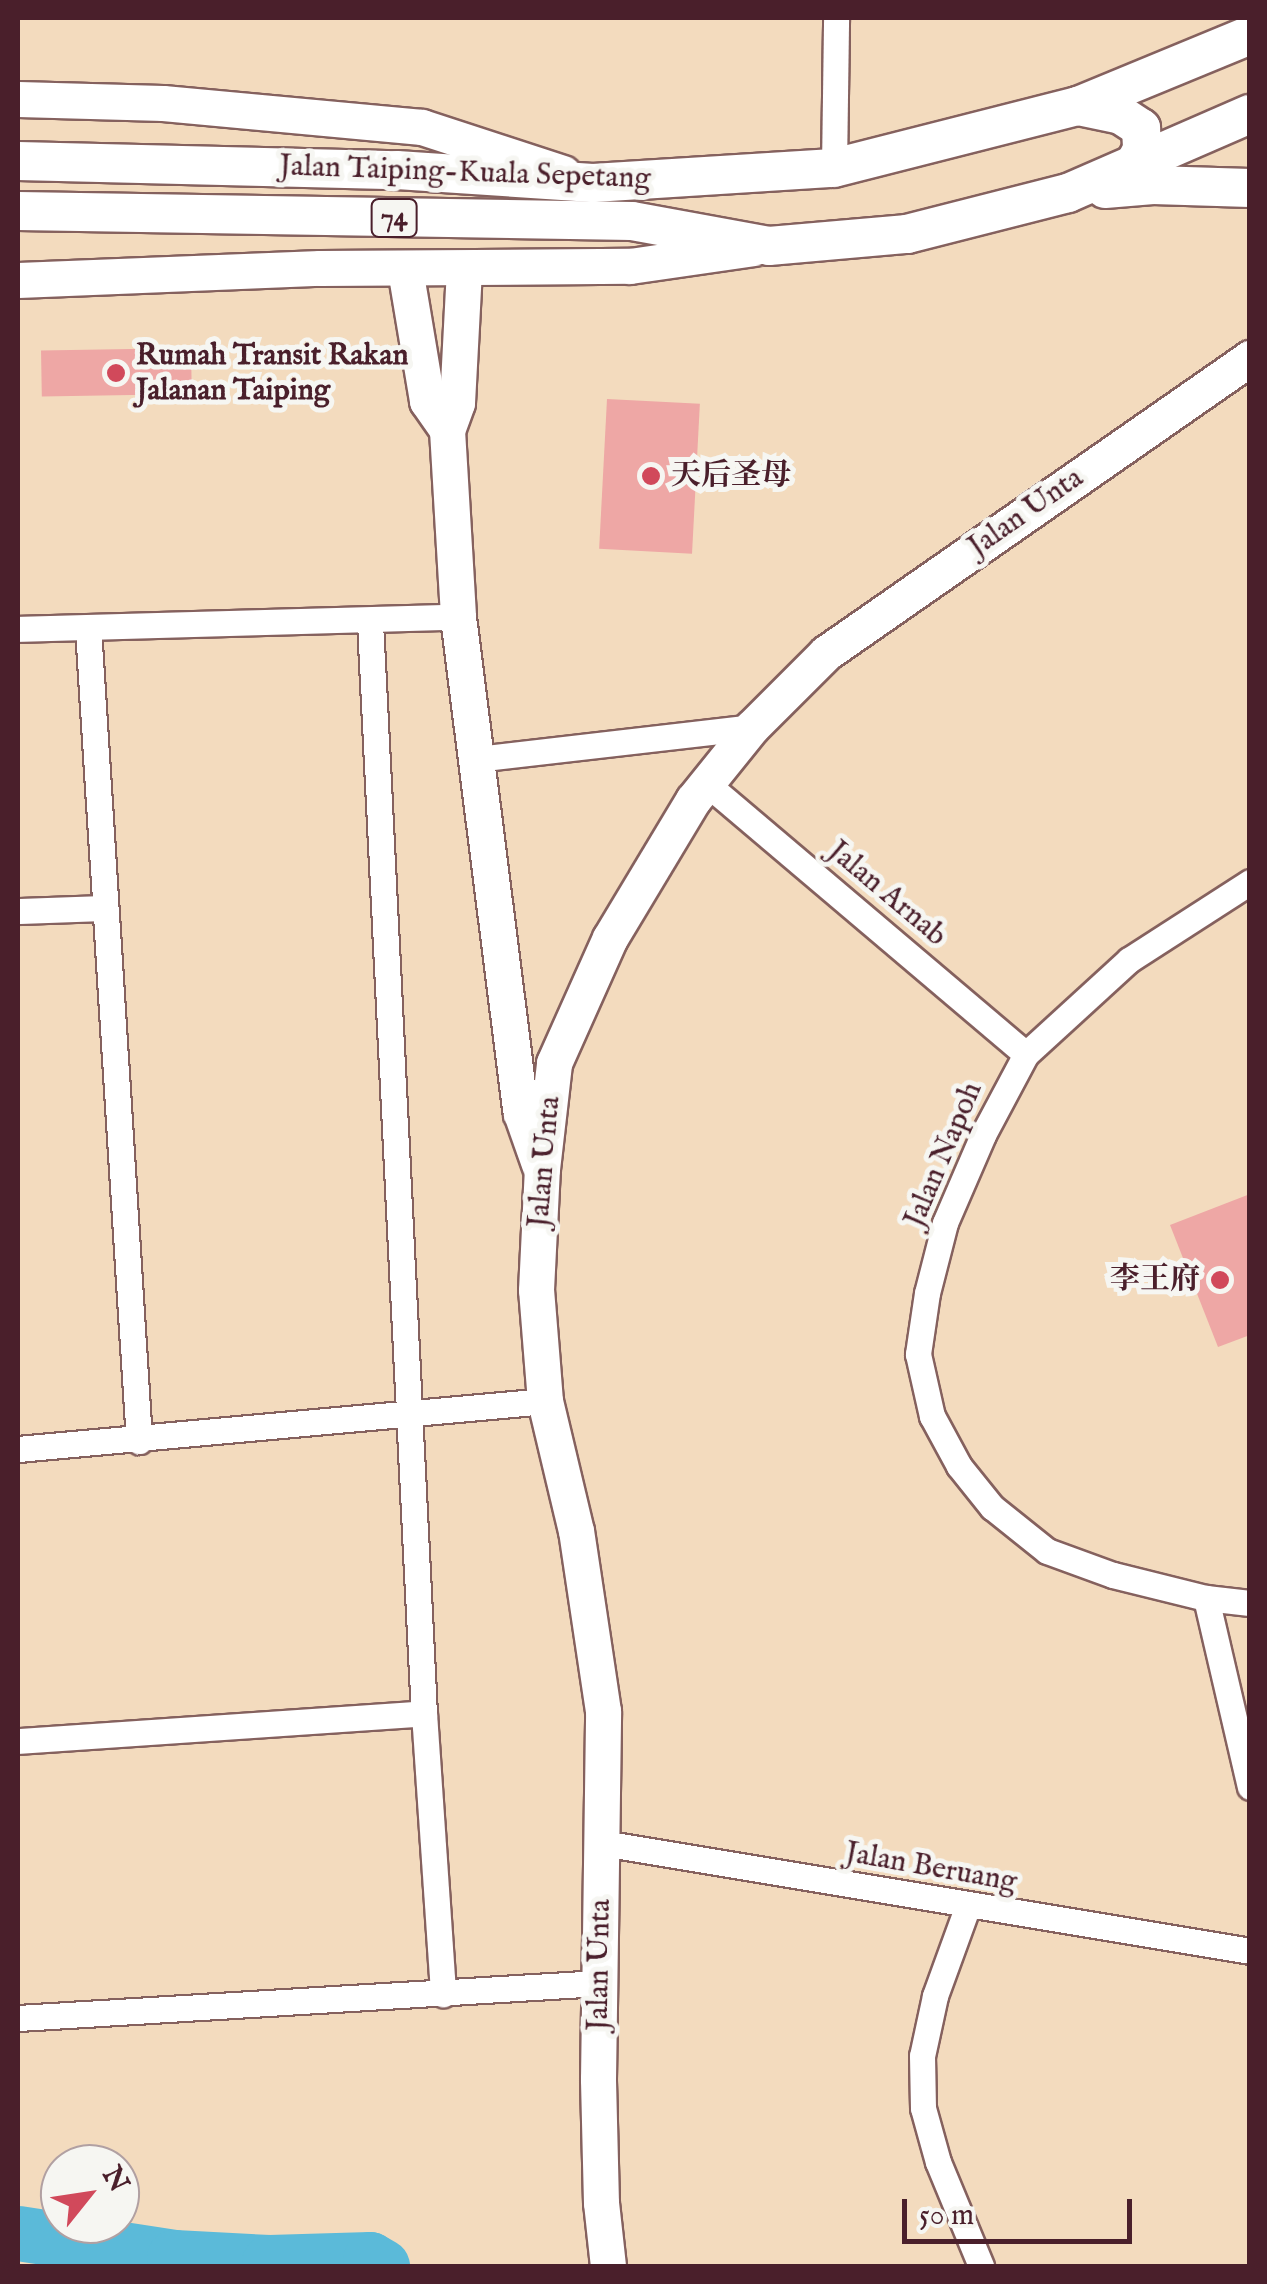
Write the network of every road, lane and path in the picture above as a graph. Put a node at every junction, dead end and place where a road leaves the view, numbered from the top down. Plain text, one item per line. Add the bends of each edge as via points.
1 (836, 18) edge
2 (1250, 35) edge
3 (18, 99) edge
4 (1078, 106) junction
5 (1250, 114) edge
6 (18, 161) edge
7 (1133, 166) junction
8 (834, 168) junction
9 (592, 183) junction
10 (1250, 188) edge
11 (1068, 193) junction
12 (18, 211) edge
13 (769, 246) junction
14 (405, 269) junction
15 (464, 269) junction
16 (18, 280) edge
17 (1250, 358) edge
18 (447, 430) junction
19 (458, 616) junction
20 (370, 622) junction
21 (88, 628) junction
22 (18, 629) edge
23 (752, 727) junction
24 (477, 759) junction
25 (706, 783) junction
26 (1250, 882) edge
27 (106, 908) junction
28 (18, 911) edge
29 (503, 967) junction
30 (1026, 1054) junction
31 (554, 1063) junction
32 (542, 1169) junction
33 (545, 1400) junction
34 (410, 1413) junction
35 (139, 1441) junction
36 (18, 1449) edge
37 (1206, 1598) junction
38 (1250, 1603) edge
39 (424, 1713) junction
40 (18, 1741) edge
41 (1250, 1787) edge
42 (602, 1844) junction
43 (968, 1908) junction
44 (1250, 1951) edge
45 (600, 1983) junction
46 (442, 1994) junction
47 (18, 2018) edge
48 (608, 2266) edge
49 (981, 2266) edge

1 - 8 street
2 - 4 main road, Jalan Taiping-Kuala Sepetang / 74
3 - 9 street via 163,103 422,127
4 - 7 main road via 1121,115 1141,128 1142,150
4 - 8 main road, Jalan Taiping-Kuala Sepetang / 74
5 - 7 main road, Jalan Taiping-Kuala Sepetang / 74
6 - 9 main road, Jalan Taiping-Kuala Sepetang / 74 via 397,170
7 - 11 main road, Jalan Taiping-Kuala Sepetang / 74
8 - 9 main road, Jalan Taiping-Kuala Sepetang / 74
10 - 11 main road via 1152,185
11 - 13 main road, Jalan Taiping-Kuala Sepetang / 74 via 907,234
12 - 13 main road, Jalan Taiping-Kuala Sepetang / 74 via 632,221
13 - 15 street via 630,266
14 - 15 street
14 - 16 street
14 - 18 street via 427,401
15 - 18 street via 457,402
17 - 23 street, Jalan Unta via 826,653
18 - 19 street
19 - 20 street
19 - 24 street
20 - 21 street
20 - 34 street
21 - 22 street
21 - 27 street
23 - 24 street
23 - 25 street, Jalan Unta
24 - 29 street
25 - 30 street, Jalan Arnab
25 - 31 street, Jalan Unta via 610,938
26 - 30 street, Jalan Napoh via 1129,960
27 - 28 street
27 - 35 street
29 - 31 street
29 - 32 street via 520,1113
30 - 37 street, Jalan Napoh via 945,1223 926,1293 918,1354 932,1416 992,1507 1047,1551
31 - 32 street, Jalan Unta
32 - 33 street, Jalan Unta via 536,1290
33 - 34 street
33 - 42 street, Jalan Unta via 594,1624 603,1711
34 - 35 street
34 - 39 street
35 - 36 street
37 - 38 street, Jalan Napoh
37 - 41 street
39 - 40 street
39 - 46 street
42 - 43 street, Jalan Beruang
42 - 45 street, Jalan Unta
43 - 44 street, Jalan Beruang
43 - 49 street via 934,1996 922,2056 923,2108
45 - 46 street
45 - 48 street, Jalan Unta via 600,2203
46 - 47 street

